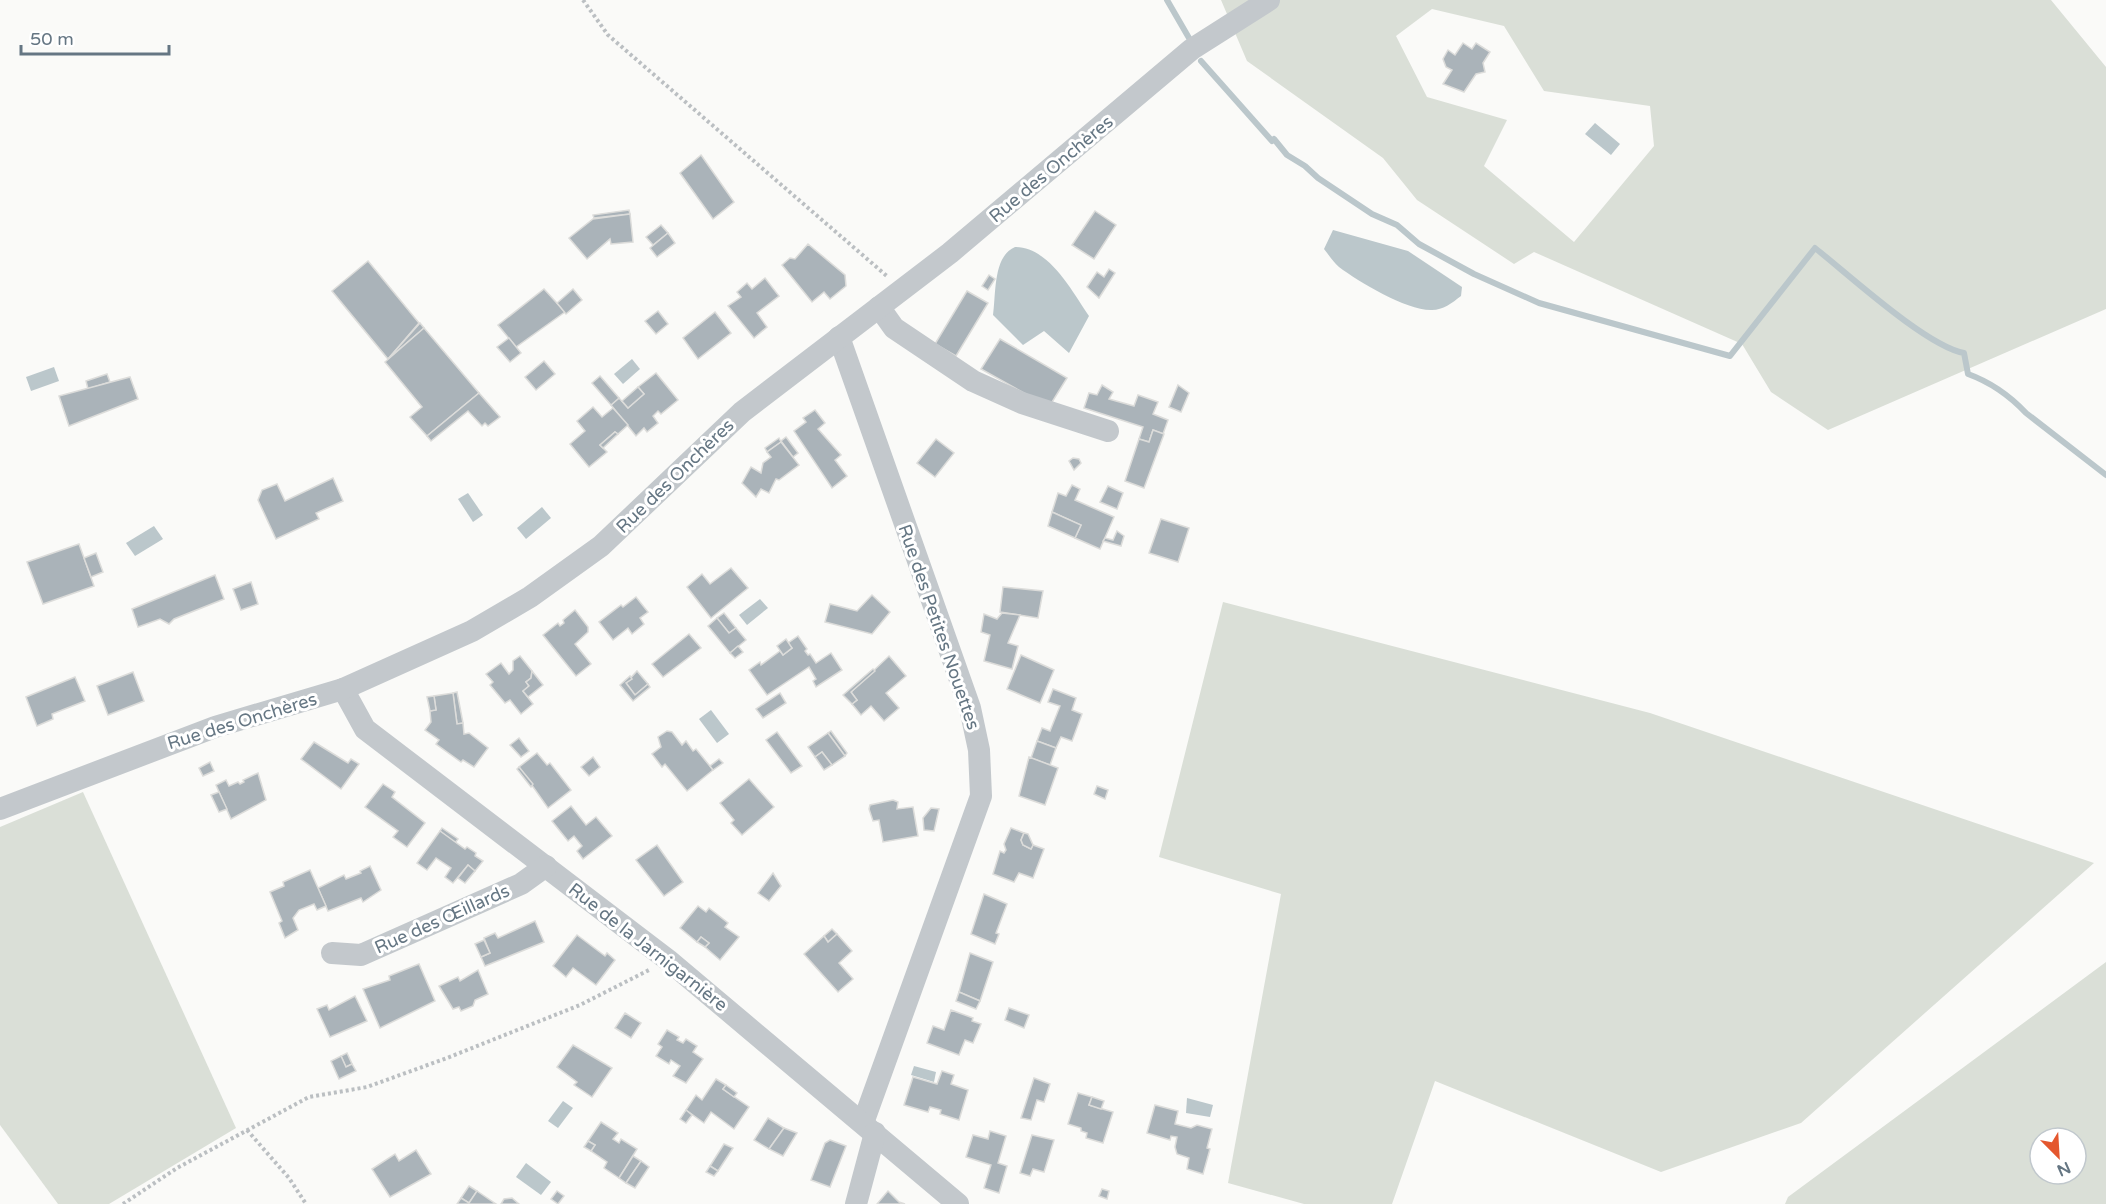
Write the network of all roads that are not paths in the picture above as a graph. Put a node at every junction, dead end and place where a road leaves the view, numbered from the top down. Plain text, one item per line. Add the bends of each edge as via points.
1 (1269, 0) edge
2 (879, 307) junction
3 (839, 337) junction
4 (1108, 430) dead end
5 (343, 689) junction
6 (0, 809) edge
7 (546, 866) junction
8 (332, 952) dead end
9 (869, 1128) junction
10 (856, 1204) edge
11 (958, 1204) edge

1 - 2 street, Rue des Onchères via 1192,49 950,253
2 - 3 street, Rue des Onchères
2 - 4 street via 894,328 973,381 1032,407
3 - 5 street, Rue des Onchères via 733,419 623,526 559,578 472,631
3 - 9 street, Rue des Petites Nouettes via 970,708 979,750 981,796
5 - 6 street, Rue des Onchères via 215,727
5 - 7 street, Rue de la Jarnigarnière via 365,729
7 - 8 street, Rue des Œillards via 521,884 361,955
7 - 9 street, Rue de la Jarnigarnière via 668,960
9 - 10 street, Rue des Petites Nouettes
9 - 11 street, Rue de la Jarnigarnière

